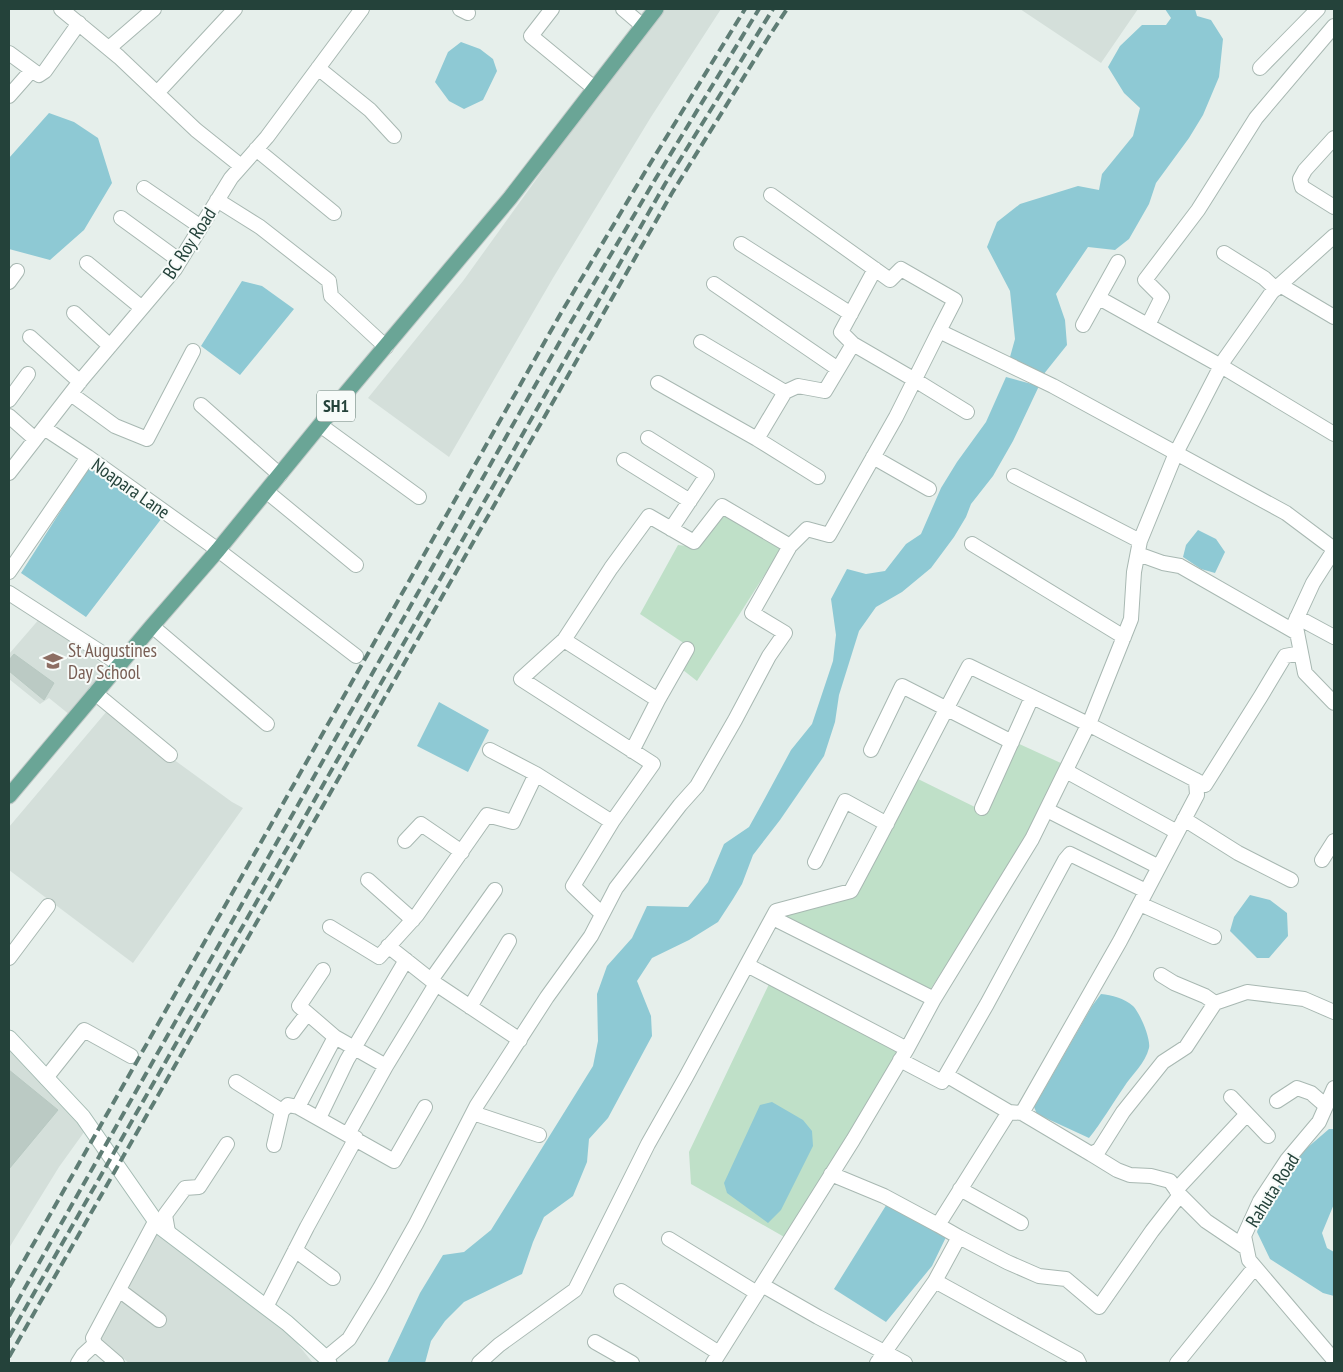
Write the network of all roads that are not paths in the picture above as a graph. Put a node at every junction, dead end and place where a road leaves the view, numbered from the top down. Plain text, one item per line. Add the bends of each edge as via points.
1 (61, 9) edge
2 (154, 9) edge
3 (235, 9) edge
4 (362, 9) edge
5 (552, 9) edge
6 (623, 9) edge
7 (656, 9) edge
8 (1318, 9) edge
9 (79, 23) junction
10 (643, 26) junction
11 (1334, 26) edge
12 (109, 48) junction
13 (9, 53) edge
14 (318, 68) junction
15 (1260, 68) dead end
16 (32, 70) junction
17 (594, 88) junction
18 (157, 93) junction
19 (9, 96) edge
20 (394, 136) dead end
21 (1334, 138) edge
22 (256, 149) junction
23 (241, 166) junction
24 (144, 188) dead end
25 (771, 195) dead end
26 (217, 200) junction
27 (1334, 207) edge
28 (334, 212) dead end
29 (121, 218) dead end
30 (201, 226) junction
31 (1334, 236) edge
32 (741, 244) dead end
33 (1224, 253) dead end
34 (180, 261) junction
35 (1118, 262) dead end
36 (87, 263) dead end
37 (875, 269) junction
38 (714, 284) dead end
39 (1278, 287) junction
40 (1099, 298) junction
41 (142, 308) junction
42 (74, 313) dead end
43 (851, 314) junction
44 (1334, 317) edge
45 (1148, 324) junction
46 (1083, 326) dead end
47 (939, 331) junction
48 (30, 337) dead end
49 (701, 342) dead end
50 (853, 344) junction
51 (110, 346) junction
52 (386, 347) junction
53 (193, 351) dead end
54 (1221, 366) junction
55 (838, 369) junction
56 (28, 374) dead end
57 (914, 380) junction
58 (80, 382) junction
59 (658, 383) dead end
60 (785, 392) junction
61 (71, 394) junction
62 (9, 400) edge
63 (201, 405) dead end
64 (967, 412) dead end
65 (9, 416) edge
66 (320, 425) junction
67 (39, 434) junction
68 (1334, 434) edge
69 (648, 438) dead end
70 (757, 439) junction
71 (1176, 453) junction
72 (88, 457) junction
73 (873, 457) junction
74 (624, 460) dead end
75 (9, 473) edge
76 (280, 475) junction
77 (1014, 476) dead end
78 (818, 477) dead end
79 (929, 489) dead end
80 (266, 491) junction
81 (419, 497) dead end
82 (690, 501) junction
83 (671, 529) junction
84 (972, 544) dead end
85 (790, 546) junction
86 (1139, 548) junction
87 (218, 550) junction
88 (1334, 550) edge
89 (356, 565) dead end
90 (9, 572) edge
91 (9, 593) edge
92 (1297, 617) junction
93 (152, 626) junction
94 (1297, 633) junction
95 (1124, 637) junction
96 (1334, 637) edge
97 (564, 640) junction
98 (687, 649) dead end
99 (1301, 653) junction
100 (356, 656) dead end
101 (119, 664) junction
102 (95, 693) junction
103 (1032, 697) junction
104 (658, 700) junction
105 (1334, 703) edge
106 (946, 708) junction
107 (267, 724) dead end
108 (1088, 724) junction
109 (1012, 742) junction
110 (490, 750) dead end
111 (632, 750) junction
112 (871, 750) dead end
113 (170, 755) dead end
114 (1066, 771) junction
115 (536, 774) junction
116 (1196, 780) junction
117 (10, 790) edge
118 (982, 808) dead end
119 (1047, 810) junction
120 (612, 822) junction
121 (887, 824) junction
122 (1181, 825) junction
123 (405, 841) dead end
124 (1334, 841) edge
125 (462, 852) junction
126 (1322, 860) dead end
127 (815, 862) dead end
128 (1159, 867) junction
129 (368, 880) dead end
130 (1291, 880) dead end
131 (494, 890) dead end
132 (1146, 891) junction
133 (1140, 904) junction
134 (48, 906) dead end
135 (602, 914) junction
136 (773, 918) junction
137 (412, 920) junction
138 (330, 927) dead end
139 (1214, 938) dead end
140 (509, 941) dead end
141 (388, 946) junction
142 (9, 958) edge
143 (406, 960) junction
144 (747, 965) junction
145 (323, 970) dead end
146 (1161, 974) dead end
147 (434, 982) junction
148 (934, 999) junction
149 (1215, 1003) junction
150 (470, 1007) junction
151 (1334, 1012) edge
152 (307, 1014) junction
153 (293, 1032) dead end
154 (336, 1037) junction
155 (9, 1038) edge
156 (520, 1040) junction
157 (354, 1048) junction
158 (904, 1054) junction
159 (131, 1056) dead end
160 (386, 1066) junction
161 (946, 1075) junction
162 (46, 1078) junction
163 (236, 1082) dead end
164 (1334, 1088) edge
165 (1231, 1097) dead end
166 (1277, 1101) dead end
167 (298, 1106) junction
168 (1326, 1106) junction
169 (425, 1107) dead end
170 (282, 1110) junction
171 (1015, 1112) junction
172 (473, 1113) junction
173 (1247, 1114) junction
174 (319, 1118) junction
175 (539, 1135) dead end
176 (352, 1136) junction
177 (1268, 1136) dead end
178 (227, 1144) dead end
179 (274, 1145) dead end
180 (1090, 1154) junction
181 (831, 1174) junction
182 (960, 1189) junction
183 (1178, 1192) junction
184 (156, 1220) junction
185 (1021, 1223) dead end
186 (938, 1224) junction
187 (168, 1232) junction
188 (959, 1237) junction
189 (669, 1239) dead end
190 (1246, 1248) junction
191 (295, 1250) junction
192 (1255, 1267) junction
193 (333, 1278) dead end
194 (935, 1281) junction
195 (759, 1289) junction
196 (118, 1290) junction
197 (620, 1291) dead end
198 (266, 1307) junction
199 (159, 1320) dead end
200 (595, 1342) dead end
201 (95, 1344) junction
202 (716, 1358) edge
203 (881, 1358) edge
204 (1334, 1360) edge
205 (327, 1361) edge
206 (78, 1363) edge
207 (117, 1363) edge
208 (479, 1363) edge
209 (632, 1363) edge
210 (905, 1363) edge
211 (1079, 1363) edge
212 (1177, 1363) edge

1 - 9 street
2 - 12 street
3 - 18 street
4 - 14 street, BC Roy Road
5 - 17 street via 531,36
6 - 10 street
7 - 10 main road, SH1
8 - 15 street
9 - 12 street
9 - 16 street via 45,72 39,75
10 - 17 main road, SH1
11 - 45 street via 1256,118 1198,210 1145,280 1162,297
12 - 18 street
13 - 16 street
14 - 20 street via 370,110
14 - 22 street, BC Roy Road
16 - 19 street
17 - 52 main road, SH1 via 510,198
18 - 23 street
21 - 27 street via 1300,179 1302,187
22 - 23 street, BC Roy Road
22 - 28 street
23 - 26 street, BC Roy Road
24 - 30 street
25 - 37 street
26 - 30 street, BC Roy Road
26 - 52 street via 260,227 329,281 331,296
29 - 34 street
30 - 34 street, BC Roy Road
31 - 39 street
32 - 43 street
33 - 39 street
34 - 41 street, BC Roy Road
35 - 40 street
36 - 41 street
37 - 43 street
37 - 47 street via 890,280 901,269 954,300
38 - 55 street
39 - 44 street
39 - 54 street
40 - 45 street
40 - 46 street
41 - 51 street, BC Roy Road
42 - 51 street
43 - 50 street via 841,332
45 - 54 street
47 - 57 street
47 - 71 street via 1053,386
48 - 58 street
49 - 60 street
50 - 55 street
50 - 57 street
51 - 58 street, BC Roy Road
52 - 66 main road, SH1
53 - 61 street via 147,439 115,426
54 - 68 street
54 - 71 street
55 - 60 street via 825,390 798,386
56 - 62 street
57 - 64 street
57 - 73 street
58 - 61 street, BC Roy Road
59 - 70 street
60 - 70 street
61 - 67 street, BC Roy Road
63 - 76 street
65 - 67 street, Noapara Lane
66 - 76 main road, SH1
66 - 81 street
67 - 72 street, Noapara Lane
67 - 75 street, BC Roy Road
69 - 82 street via 707,475
70 - 78 street
71 - 86 street
71 - 88 street via 1286,513
72 - 87 street, Noapara Lane
72 - 90 street
73 - 79 street
73 - 85 street via 829,535 807,529
74 - 82 street
76 - 80 main road, SH1
77 - 86 street
80 - 87 main road, SH1
80 - 89 street
82 - 83 street
83 - 85 street via 694,542 722,506
83 - 97 street via 649,516
84 - 95 street
85 - 135 street via 752,613 785,633 697,786 616,888
86 - 94 street via 1163,563 1180,566
86 - 95 street via 1131,619
87 - 93 main road, SH1
87 - 100 street, Noapara Lane
88 - 92 street
91 - 101 street
92 - 94 street
92 - 96 street
93 - 101 main road, SH1
93 - 107 street
94 - 99 street
95 - 108 street
97 - 104 street
97 - 111 street via 521,679
98 - 104 street
99 - 105 street via 1305,673
99 - 116 street via 1285,656 1205,785
101 - 102 main road, SH1
102 - 113 street
102 - 117 main road, SH1
103 - 106 street via 968,666
103 - 108 street
103 - 109 street
104 - 111 street
106 - 109 street
106 - 112 street via 902,686
106 - 121 street
108 - 114 street
108 - 116 street
109 - 118 street
110 - 115 street
111 - 120 street via 653,764
114 - 119 street
114 - 122 street
115 - 120 street
115 - 125 street via 513,822 487,815
116 - 122 street via 1197,795
119 - 128 street
119 - 148 street
120 - 135 street via 573,886
121 - 127 street via 845,801
121 - 136 street via 851,892 776,911
122 - 128 street
122 - 130 street
123 - 125 street via 421,824
124 - 126 street
125 - 137 street
128 - 132 street
129 - 137 street
131 - 147 street
132 - 133 street
132 - 161 street via 1070,854
133 - 139 street
133 - 171 street via 1111,958
134 - 142 street
135 - 156 street via 591,936
136 - 144 street
136 - 148 street
137 - 141 street
138 - 141 street via 379,957
140 - 150 street
141 - 143 street
143 - 147 street
143 - 157 street
144 - 158 street
144 - 208 street via 648,1144 575,1290
145 - 152 street via 299,1006
146 - 149 street
147 - 150 street
147 - 160 street
148 - 158 street
149 - 151 street via 1247,992 1304,998
149 - 180 street via 1186,1047 1164,1062 1123,1112 1100,1150
150 - 156 street
152 - 153 street
152 - 154 street
154 - 157 street
154 - 167 street
155 - 162 street
156 - 172 street
157 - 160 street
157 - 174 street
158 - 161 street via 942,1082
158 - 181 street
159 - 162 street via 84,1030
160 - 176 street
161 - 171 street
162 - 184 street via 83,1117
163 - 170 street
164 - 168 street, Rahuta Road
165 - 173 street
166 - 168 street via 1297,1088 1311,1093
167 - 170 street via 288,1105
167 - 174 street
168 - 190 street, Rahuta Road via 1319,1122 1287,1160 1260,1201 1244,1236
169 - 176 street via 394,1161
170 - 179 street
171 - 180 street
171 - 182 street
172 - 175 street
172 - 205 street via 380,1288 349,1339
173 - 177 street
173 - 183 street
174 - 176 street
176 - 191 street
178 - 187 street via 199,1186 185,1188 165,1215
180 - 183 street via 1130,1175 1170,1181
181 - 186 street via 884,1196
181 - 195 street
182 - 185 street
182 - 186 street
183 - 188 street via 1099,1307 1066,1280 1039,1276
183 - 190 street via 1206,1222
184 - 187 street
184 - 196 street
186 - 188 street
187 - 198 street
188 - 194 street
189 - 195 street
190 - 192 street, Rahuta Road
191 - 193 street
191 - 198 street
192 - 204 street, Rahuta Road
192 - 212 street
194 - 203 street
194 - 211 street
195 - 202 street
195 - 203 street
196 - 199 street
196 - 201 street via 93,1338
197 - 202 street
198 - 205 street
200 - 209 street
201 - 206 street
201 - 207 street
203 - 210 street

